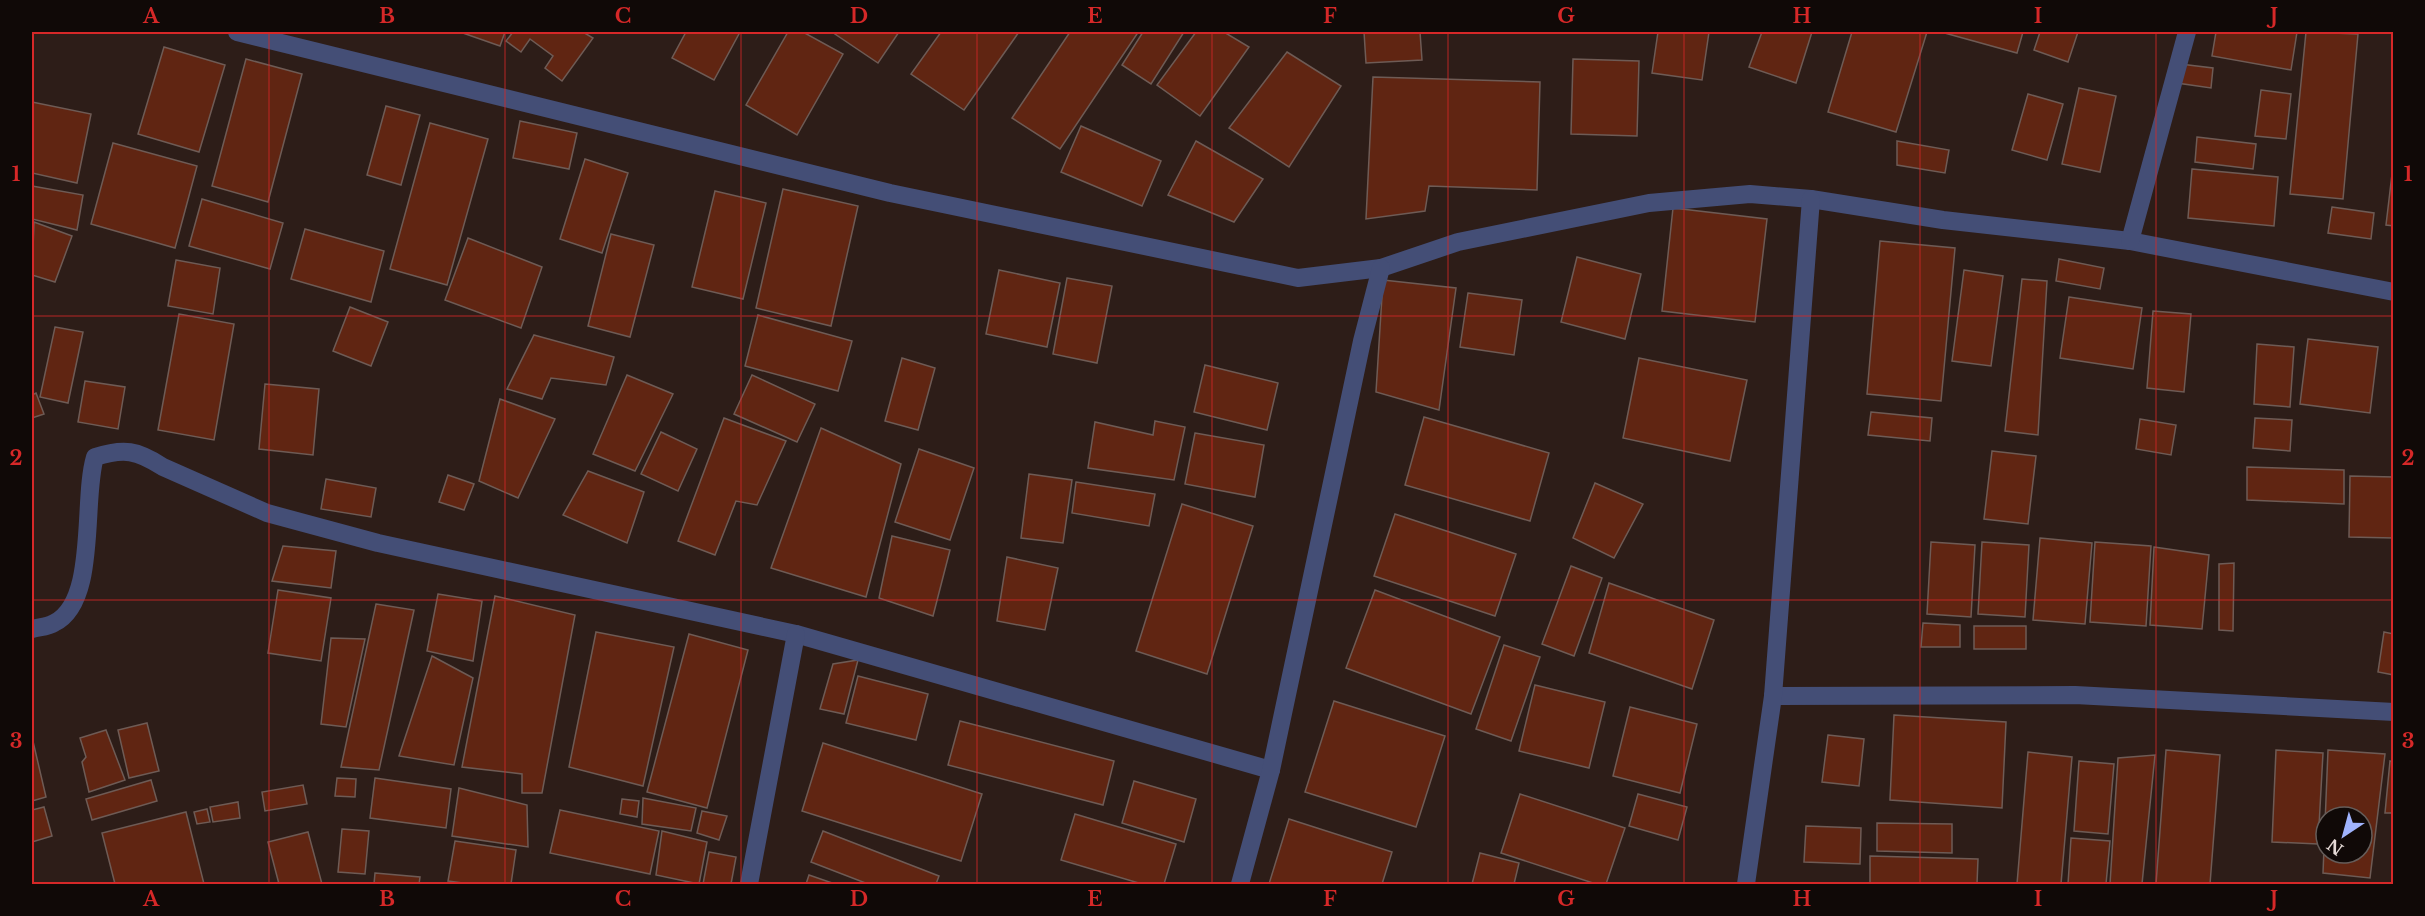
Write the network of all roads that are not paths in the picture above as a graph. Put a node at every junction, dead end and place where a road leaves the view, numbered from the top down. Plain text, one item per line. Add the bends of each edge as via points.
1 (237, 32) edge
2 (2187, 32) edge
3 (1811, 199) junction
4 (2130, 241) junction
5 (1381, 268) junction
6 (2394, 292) edge
7 (32, 629) edge
8 (796, 634) junction
9 (1773, 696) junction
10 (2394, 712) edge
11 (1271, 770) junction
12 (749, 885) edge
13 (1240, 885) edge
14 (1746, 885) edge

1 - 5 street via 890,193 1298,278
2 - 4 street
3 - 4 street via 1942,220
3 - 5 street via 1750,194 1649,203 1458,242
3 - 9 street
4 - 6 street
5 - 11 street
7 - 8 street via 55,623 74,604 82,581 89,476 95,457 118,450 147,456 163,467 267,513 378,543
8 - 11 street
8 - 12 street
9 - 10 street via 2075,695
9 - 14 street
11 - 13 street

